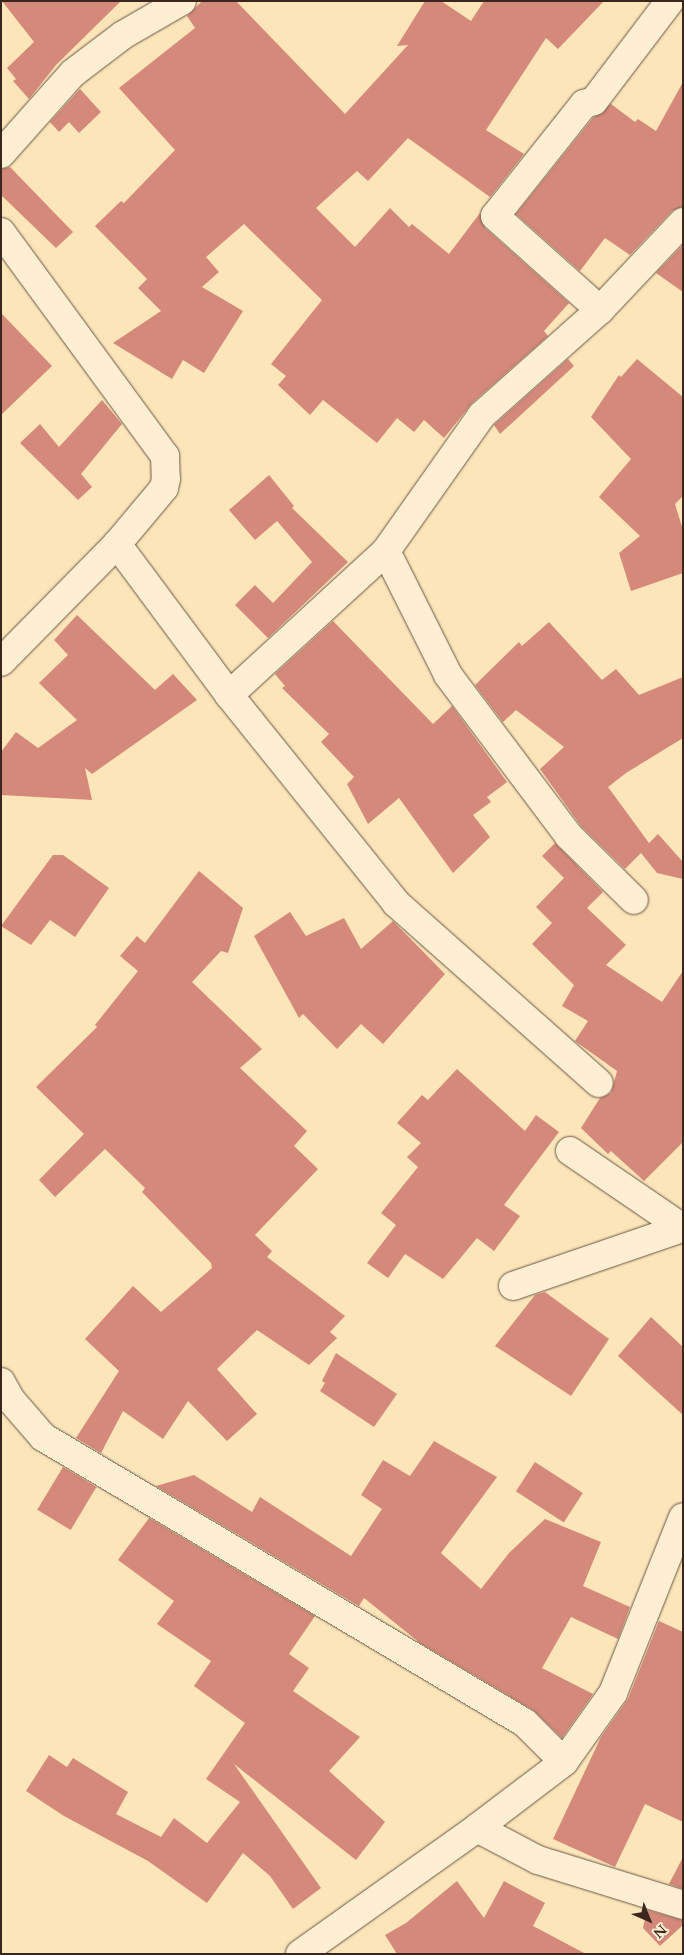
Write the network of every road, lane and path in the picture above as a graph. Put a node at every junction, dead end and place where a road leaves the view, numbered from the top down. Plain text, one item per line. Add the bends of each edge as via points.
1 (182, 1) edge
2 (670, 1) edge
3 (3, 148) edge
4 (683, 222) edge
5 (1, 232) edge
6 (600, 310) junction
7 (117, 544) junction
8 (386, 550) junction
9 (1, 662) edge
10 (229, 695) junction
11 (634, 900) dead end
12 (599, 1082) dead end
13 (570, 1151) dead end
14 (682, 1228) edge
15 (513, 1286) dead end
16 (1, 1382) edge
17 (683, 1517) edge
18 (564, 1762) junction
19 (478, 1828) junction
20 (683, 1905) edge
21 (300, 1954) edge

1 - 3 street via 123,35 73,73
2 - 6 street via 594,100 584,104 495,216
4 - 6 street
5 - 7 street via 165,456 164,488
6 - 8 street via 482,415
7 - 9 street
7 - 10 street
8 - 10 street
8 - 11 street via 448,675 569,836
10 - 12 street via 396,903
13 - 14 street
14 - 15 street
16 - 18 street via 11,1400 43,1437 525,1723
17 - 18 street via 614,1693
18 - 19 street
19 - 20 street via 538,1860
19 - 21 street

